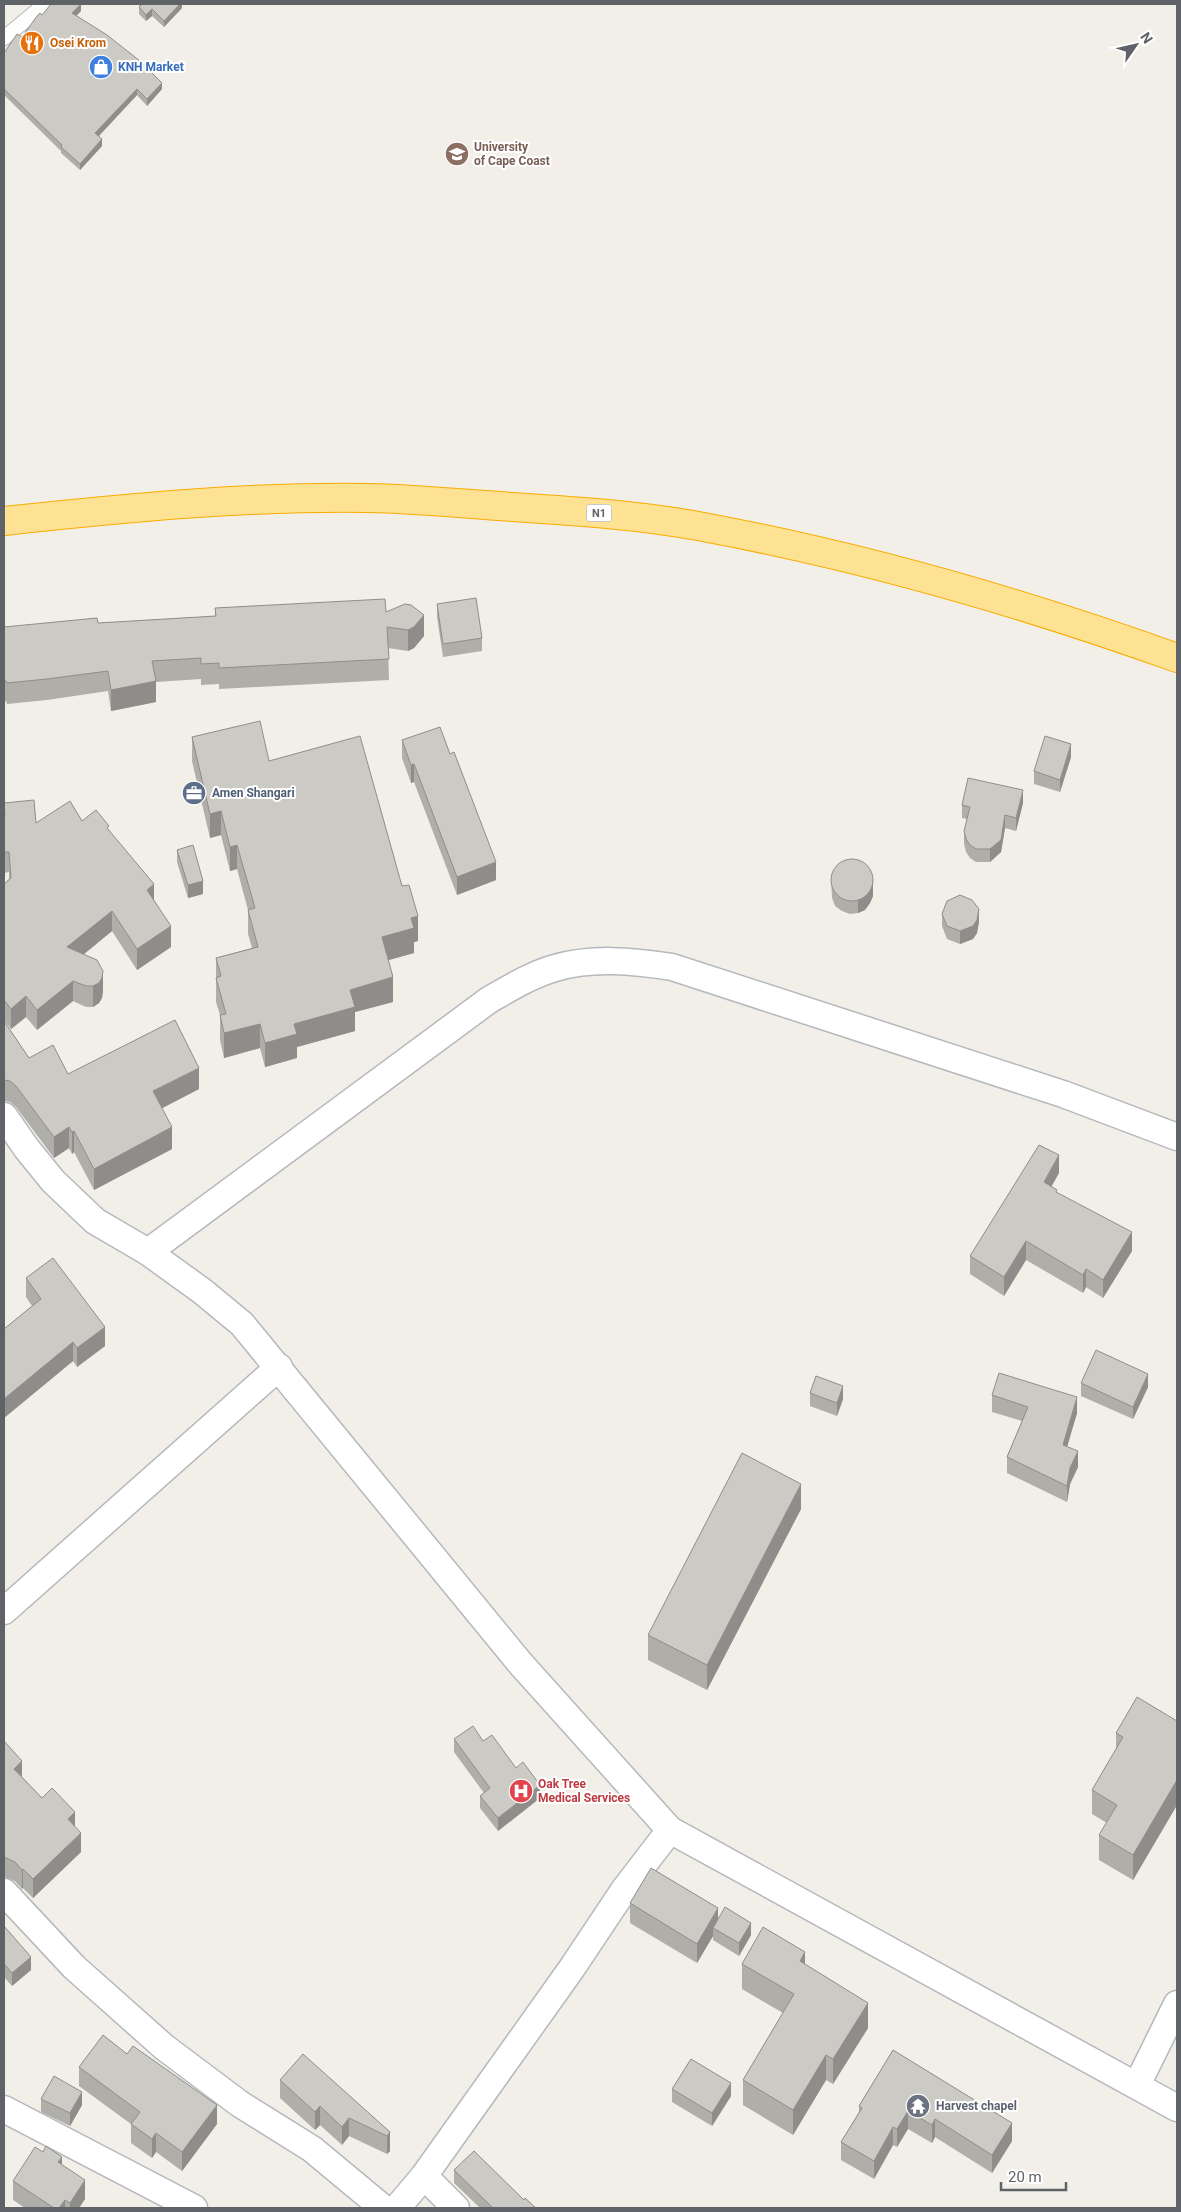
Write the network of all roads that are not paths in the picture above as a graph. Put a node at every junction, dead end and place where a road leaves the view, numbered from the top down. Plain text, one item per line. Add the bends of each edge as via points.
1 (45, 4) edge
2 (4, 38) edge
3 (4, 521) edge
4 (1177, 658) edge
5 (4, 1116) edge
6 (1177, 1137) edge
7 (148, 1252) junction
8 (279, 1367) junction
9 (4, 1611) edge
10 (670, 1830) junction
11 (4, 1892) edge
12 (1177, 2004) edge
13 (1137, 2085) junction
14 (1177, 2108) edge
15 (4, 2110) edge
16 (424, 2176) junction
17 (194, 2208) edge
18 (383, 2208) edge
19 (397, 2208) edge
20 (456, 2208) edge

1 - 2 lane
3 - 4 highway, N1 via 118,508 247,499 371,498 599,513 696,525 954,585 1096,628
5 - 7 street via 53,1181 95,1221
6 - 7 street via 1063,1094 672,967 630,961 586,962 554,968 489,1000
7 - 8 street via 242,1324
8 - 9 street
8 - 10 street via 520,1663
10 - 13 street
10 - 16 street via 624,1890
11 - 18 street via 74,1966 164,2047 240,2104 312,2150
12 - 13 street
13 - 14 street
15 - 17 street
16 - 19 street
16 - 20 street

